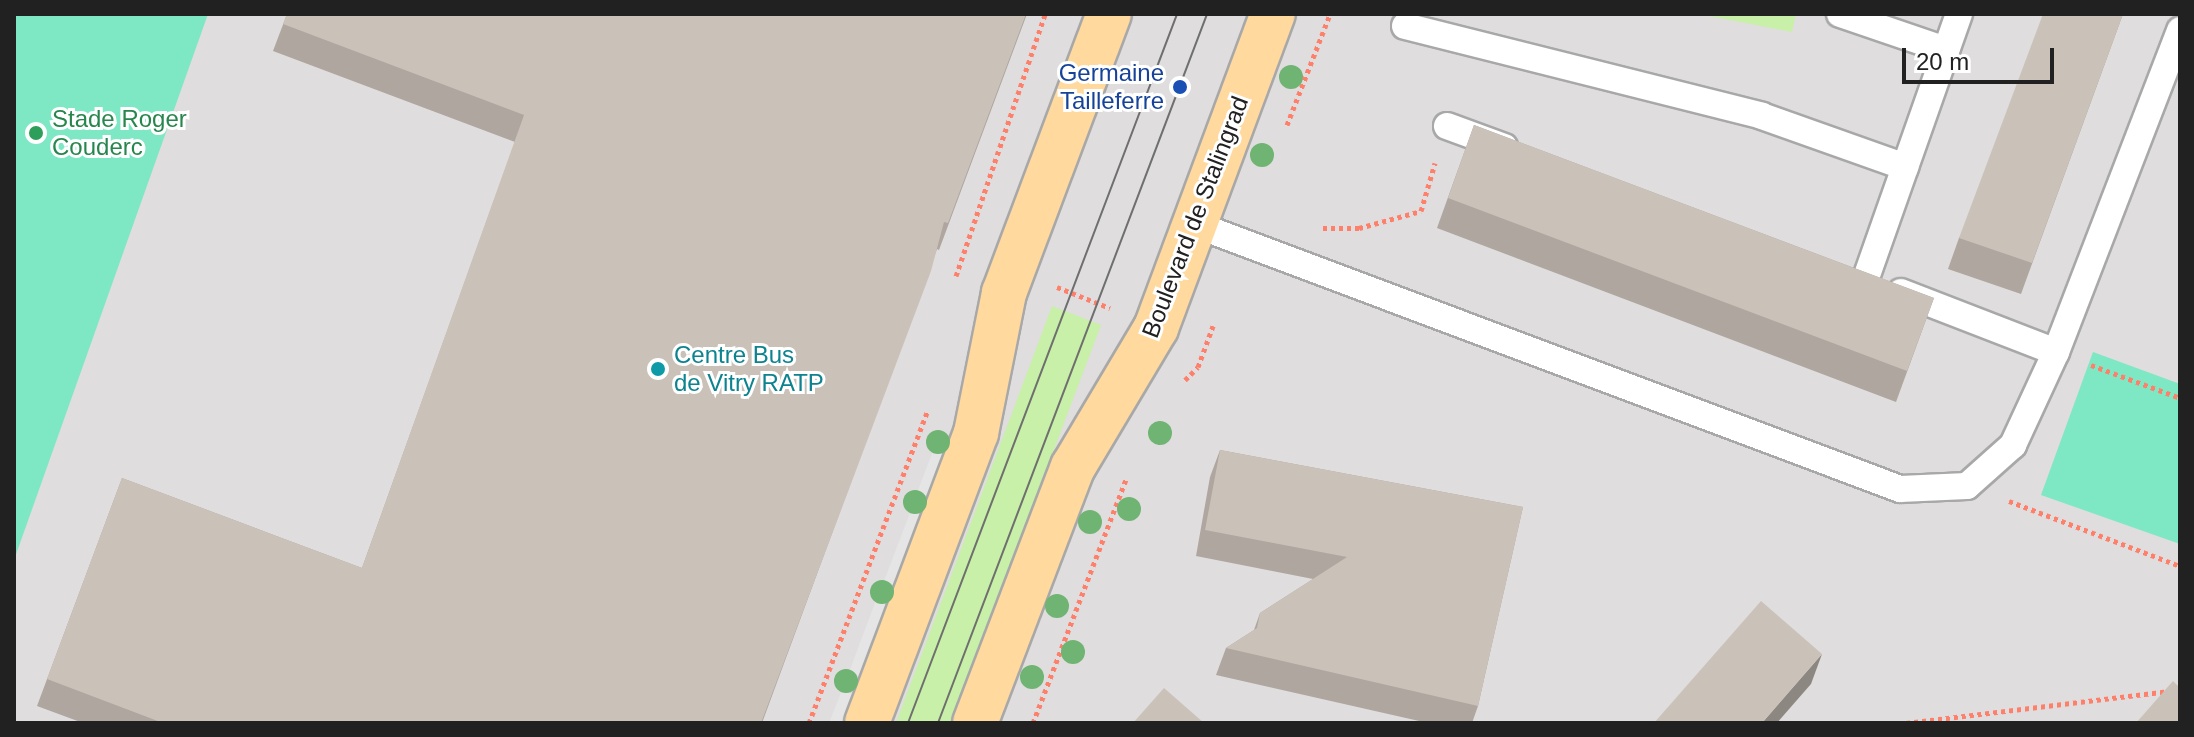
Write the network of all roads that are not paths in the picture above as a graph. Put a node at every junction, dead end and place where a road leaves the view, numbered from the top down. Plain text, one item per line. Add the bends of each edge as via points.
1 (1109, 14) edge
2 (1273, 14) edge
3 (1840, 14) edge
4 (1959, 14) edge
5 (1405, 26) dead end
6 (2180, 30) edge
7 (1946, 50) junction
8 (1447, 126) road end
9 (1537, 159) edge
10 (1905, 167) junction
11 (1194, 224) junction
12 (1836, 267) edge
13 (1866, 278) junction
14 (2056, 352) junction
15 (867, 723) edge
16 (975, 723) edge

1 - 15 main road via 1004,293 976,433
2 - 11 main road, Boulevard de Stalingrad
3 - 7 lane
4 - 7 lane
5 - 10 lane via 1762,116
6 - 14 lane
7 - 10 lane
8 - 9 lane
10 - 13 lane
11 - 14 lane via 1900,489 1967,486 2013,445
11 - 16 main road, Boulevard de Stalingrad via 1156,328 1073,467
12 - 13 lane
13 - 14 lane

